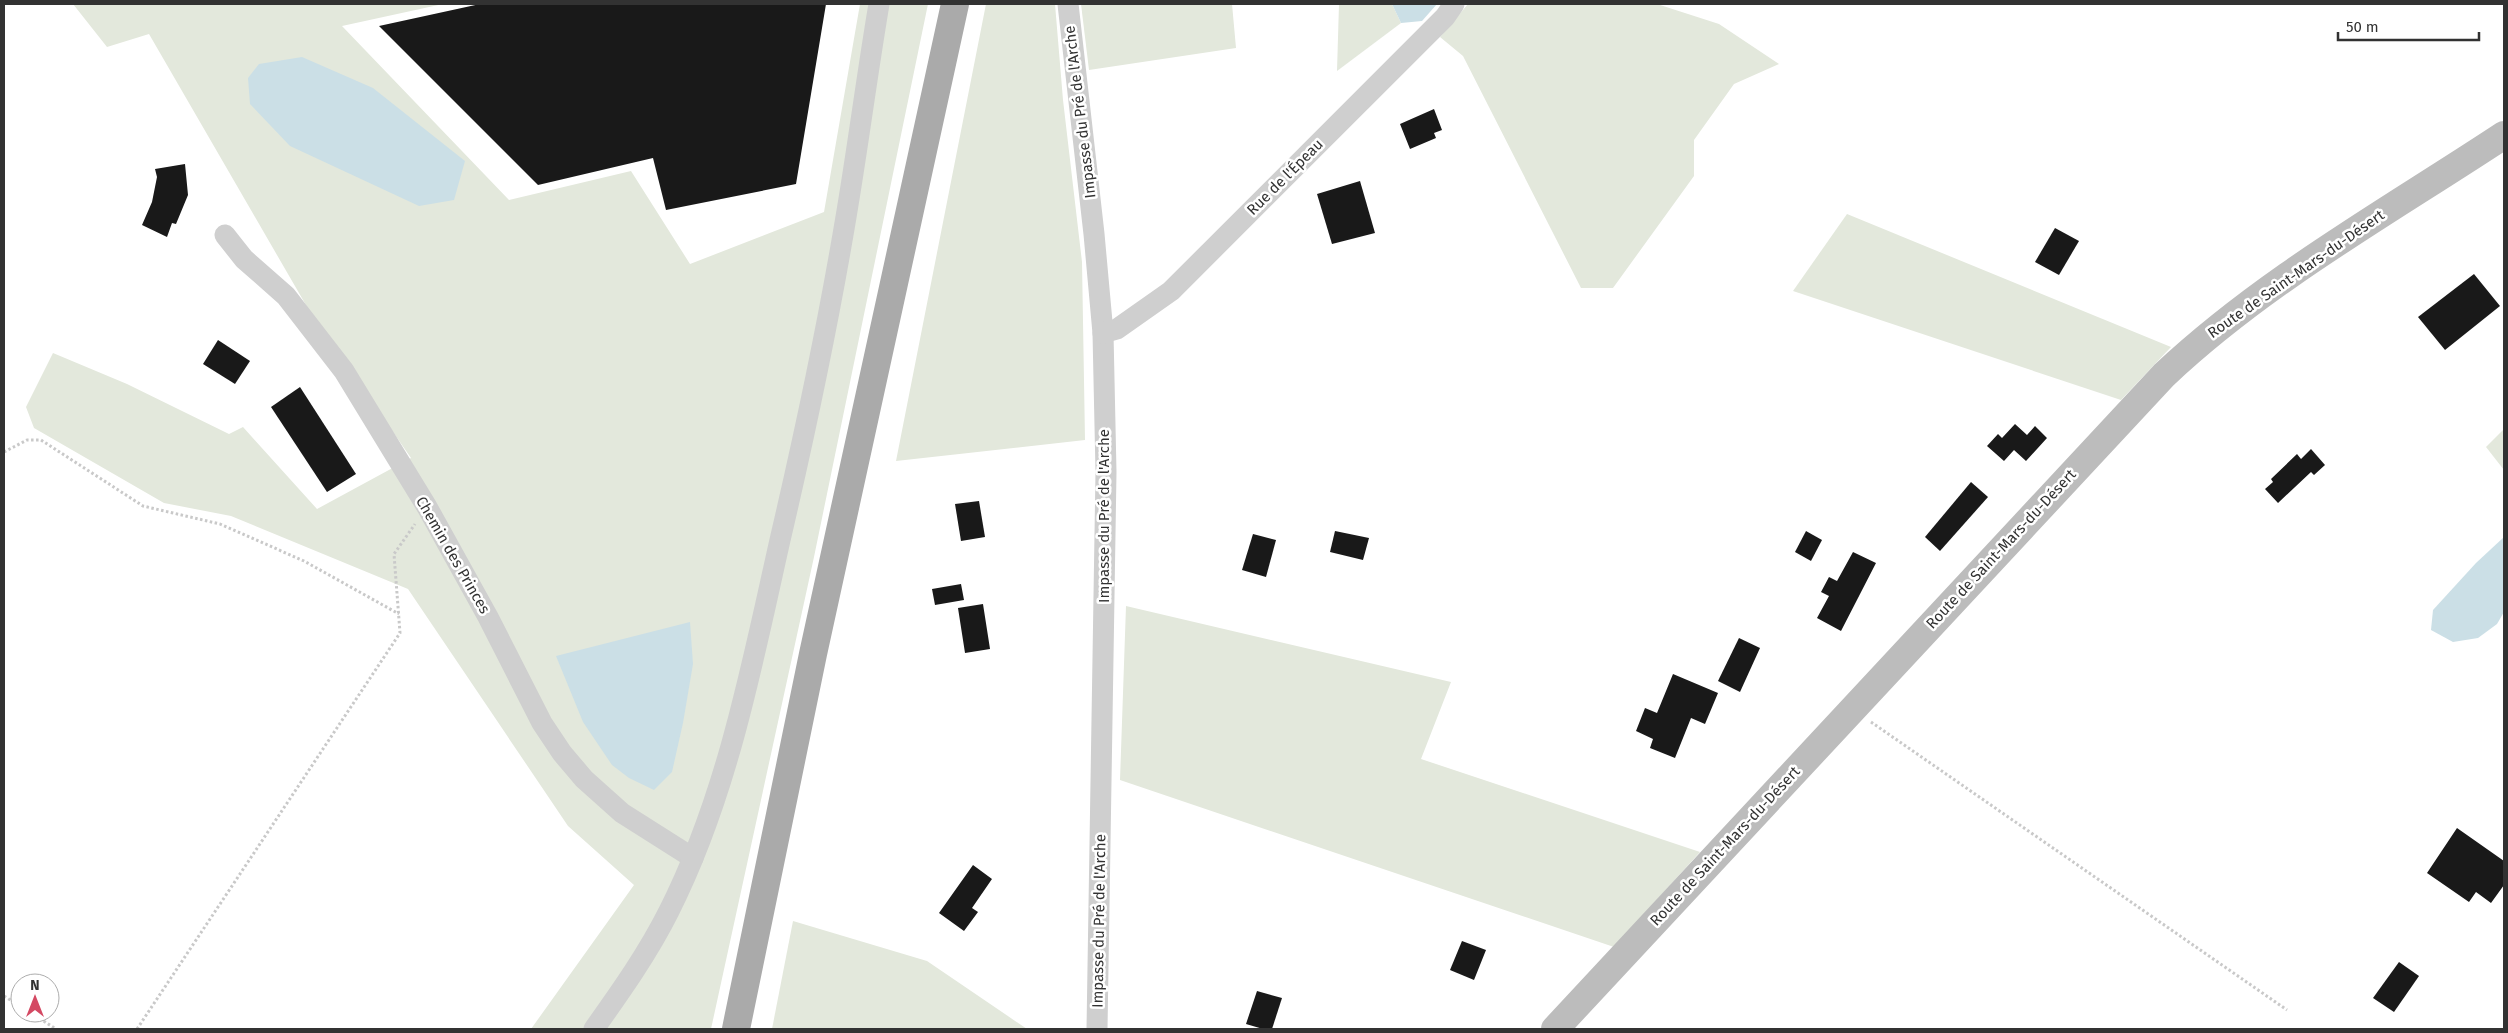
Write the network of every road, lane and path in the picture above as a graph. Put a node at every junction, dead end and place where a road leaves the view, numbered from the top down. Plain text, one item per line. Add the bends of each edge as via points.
1 (879, 4) edge
2 (955, 4) edge
3 (1068, 4) edge
4 (1454, 4) edge
5 (2504, 135) edge
6 (224, 235) dead end
7 (1103, 333) junction
8 (4, 452) edge
9 (426, 507) junction
10 (398, 614) junction
11 (1852, 708) junction
12 (693, 858) junction
13 (2287, 1010) dead end
14 (138, 1029) edge
15 (594, 1029) edge
16 (736, 1029) edge
17 (1097, 1029) edge
18 (1554, 1029) edge

1 - 12 street via 846,219 802,446 740,712 714,802
2 - 16 main road via 813,654
3 - 7 street, Impasse du Pré de l'Arche
4 - 7 street, Rue de l'Épeau via 1446,17 1170,291 1117,329
5 - 11 main road, Route de Saint-Mars-du-Désert via 2230,317 2195,346 2131,408
6 - 9 street, Chemin des Princes via 244,259 286,296 344,371
7 - 17 street, Impasse du Pré de l'Arche via 1106,472
8 - 10 path via 27,440 41,440 143,506 220,524 304,561
9 - 10 path via 394,554
9 - 12 street, Chemin des Princes via 542,722 562,753 584,779 622,812
10 - 14 path via 400,633
11 - 13 path
11 - 18 main road, Route de Saint-Mars-du-Désert
12 - 15 street via 668,912 627,983

